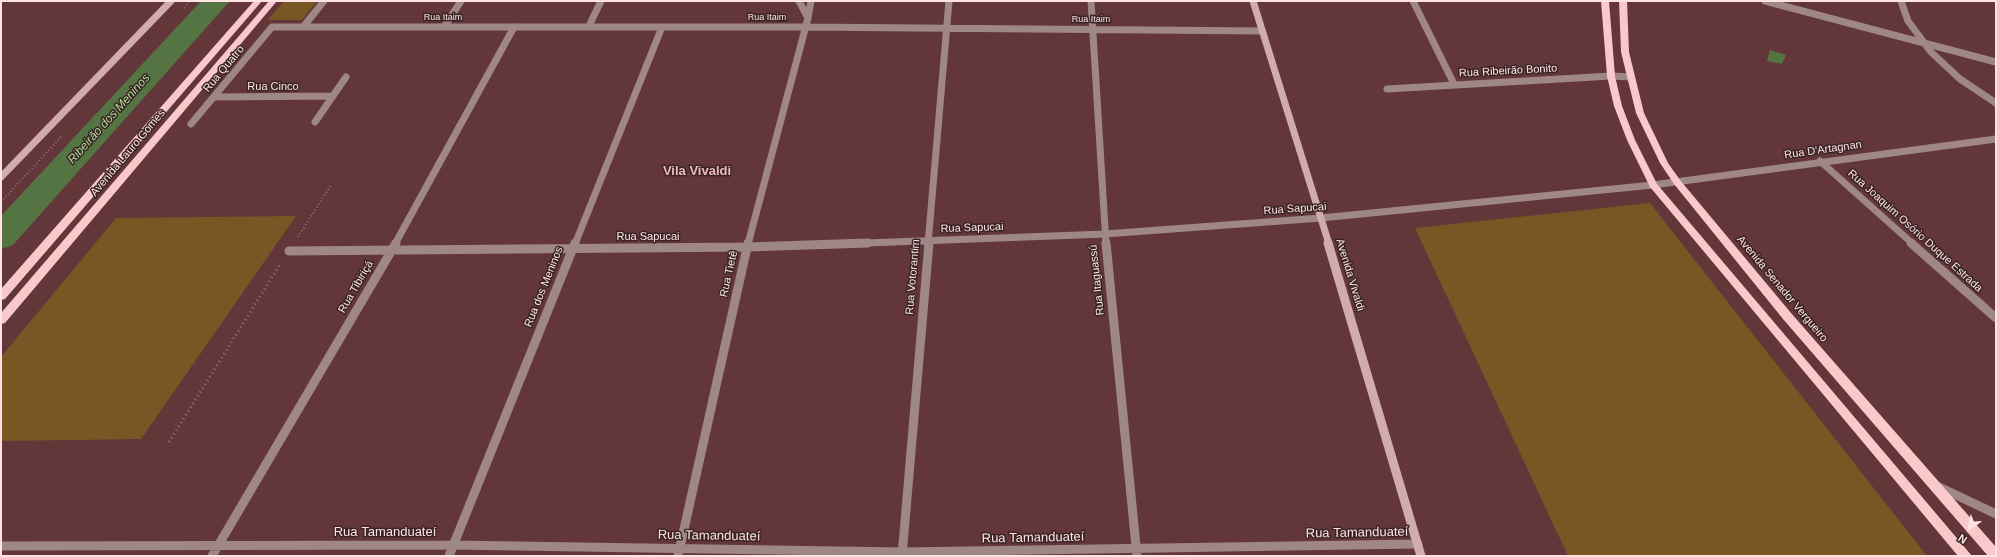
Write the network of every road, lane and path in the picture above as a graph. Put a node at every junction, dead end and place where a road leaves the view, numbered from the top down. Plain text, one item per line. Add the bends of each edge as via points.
1 (171, 1) edge
2 (258, 1) edge
3 (273, 1) edge
4 (324, 1) edge
5 (461, 1) edge
6 (601, 1) edge
7 (799, 1) edge
8 (811, 1) edge
9 (949, 1) edge
10 (1090, 1) edge
11 (1254, 1) edge
12 (1413, 1) edge
13 (1605, 1) edge
14 (1622, 1) edge
15 (1765, 1) edge
16 (1901, 1) edge
17 (808, 18) junction
18 (589, 26) junction
19 (272, 27) joint
20 (444, 27) junction
21 (514, 27) junction
22 (662, 27) junction
23 (805, 27) junction
24 (303, 28) junction
25 (947, 29) junction
26 (1094, 29) junction
27 (1262, 31) junction
28 (1923, 43) junction
29 (1996, 62) edge
30 (1611, 76) junction
31 (346, 77) dead end
32 (1630, 77) junction
33 (1454, 84) junction
34 (1387, 89) dead end
35 (332, 96) junction
36 (214, 97) junction
37 (1996, 103) edge
38 (315, 122) dead end
39 (191, 124) dead end
40 (1996, 139) edge
41 (1820, 162) junction
42 (1, 177) edge
43 (1676, 182) junction
44 (330, 185) dead end
45 (1653, 185) junction
46 (1321, 218) junction
47 (1105, 234) junction
48 (929, 240) junction
49 (747, 247) junction
50 (572, 248) junction
51 (289, 250) junction
52 (390, 251) junction
53 (1, 296) edge
54 (1996, 318) edge
55 (1, 320) edge
56 (169, 442) dead end
57 (1930, 482) junction
58 (1996, 514) edge
59 (219, 544) junction
60 (1418, 544) junction
61 (453, 545) junction
62 (1, 546) edge
63 (679, 552) edge
64 (1137, 553) edge
65 (902, 554) edge
66 (212, 556) edge
67 (449, 556) edge
68 (1421, 556) edge
69 (1966, 556) edge
70 (1996, 556) edge

1 - 42 street
2 - 53 main road, Avenida Lauro Gomes
3 - 55 main road, Avenida Lauro Gomes
4 - 24 street
5 - 20 street
6 - 18 street
7 - 17 street
8 - 17 street, Rua Tietê
9 - 25 street, Rua Votorantim
10 - 26 street, Rua Itaguassú
11 - 27 street, Avenida Vivaldi
12 - 33 street
13 - 30 main road
14 - 32 main road, Avenida Senador Vergueiro via 1625,52
15 - 28 street
16 - 28 street via 1908,21
17 - 23 street, Rua Tietê
18 - 21 street, Rua Itaim
18 - 22 street, Rua Itaim
19 - 24 street, Rua Itaim
19 - 36 street, Rua Quatro
20 - 21 street, Rua Itaim
20 - 24 street, Rua Itaim
21 - 52 street, Rua Tibiriçá
22 - 23 street, Rua Itaim
22 - 50 street, Rua dos Meninos
23 - 25 street, Rua Itaim
23 - 49 street, Rua Tietê
25 - 26 street, Rua Itaim
25 - 48 street, Rua Votorantim
26 - 27 street, Rua Itaim
26 - 47 street, Rua Itaguassú
27 - 46 street, Avenida Vivaldi
28 - 29 street
28 - 37 street via 1945,67
30 - 32 street, Rua Ribeirão Bonito
30 - 33 street, Rua Ribeirão Bonito
30 - 45 main road via 1630,140
31 - 35 street
32 - 43 main road, Avenida Senador Vergueiro via 1640,113
33 - 34 street, Rua Ribeirão Bonito
35 - 36 street, Rua Cinco
35 - 38 street
36 - 39 street, Rua Quatro
40 - 41 street, Rua D'Artagnan
41 - 43 street, Rua D'Artagnan
41 - 54 street, Rua Joaquim Osório Duque Estrada
43 - 45 street, Rua D'Artagnan
43 - 57 main road, Avenida Senador Vergueiro via 1786,316
44 - 51 path
45 - 46 street, Rua Sapucai
45 - 69 main road
46 - 47 street, Rua Sapucai
46 - 60 street, Avenida Vivaldi
47 - 48 street, Rua Sapucai
47 - 64 street, Rua Itaguassú
48 - 49 street, Rua Sapucai
48 - 65 street, Rua Votorantim
49 - 50 street, Rua Sapucai
49 - 63 street, Rua Tietê
50 - 52 street, Rua Sapucai
50 - 61 street, Rua dos Meninos
51 - 52 street, Rua Sapucai
51 - 56 path
52 - 59 street, Rua Tibiriçá
57 - 58 street
57 - 70 main road, Avenida Senador Vergueiro
59 - 61 street, Rua Tamanduateí
59 - 62 street, Rua Tamanduateí
59 - 66 street, Rua Tibiriçá
60 - 64 street, Rua Tamanduateí
60 - 68 street, Avenida Vivaldi
61 - 63 street, Rua Tamanduateí
61 - 67 street, Rua dos Meninos
63 - 65 street, Rua Tamanduateí
64 - 65 street, Rua Tamanduateí

